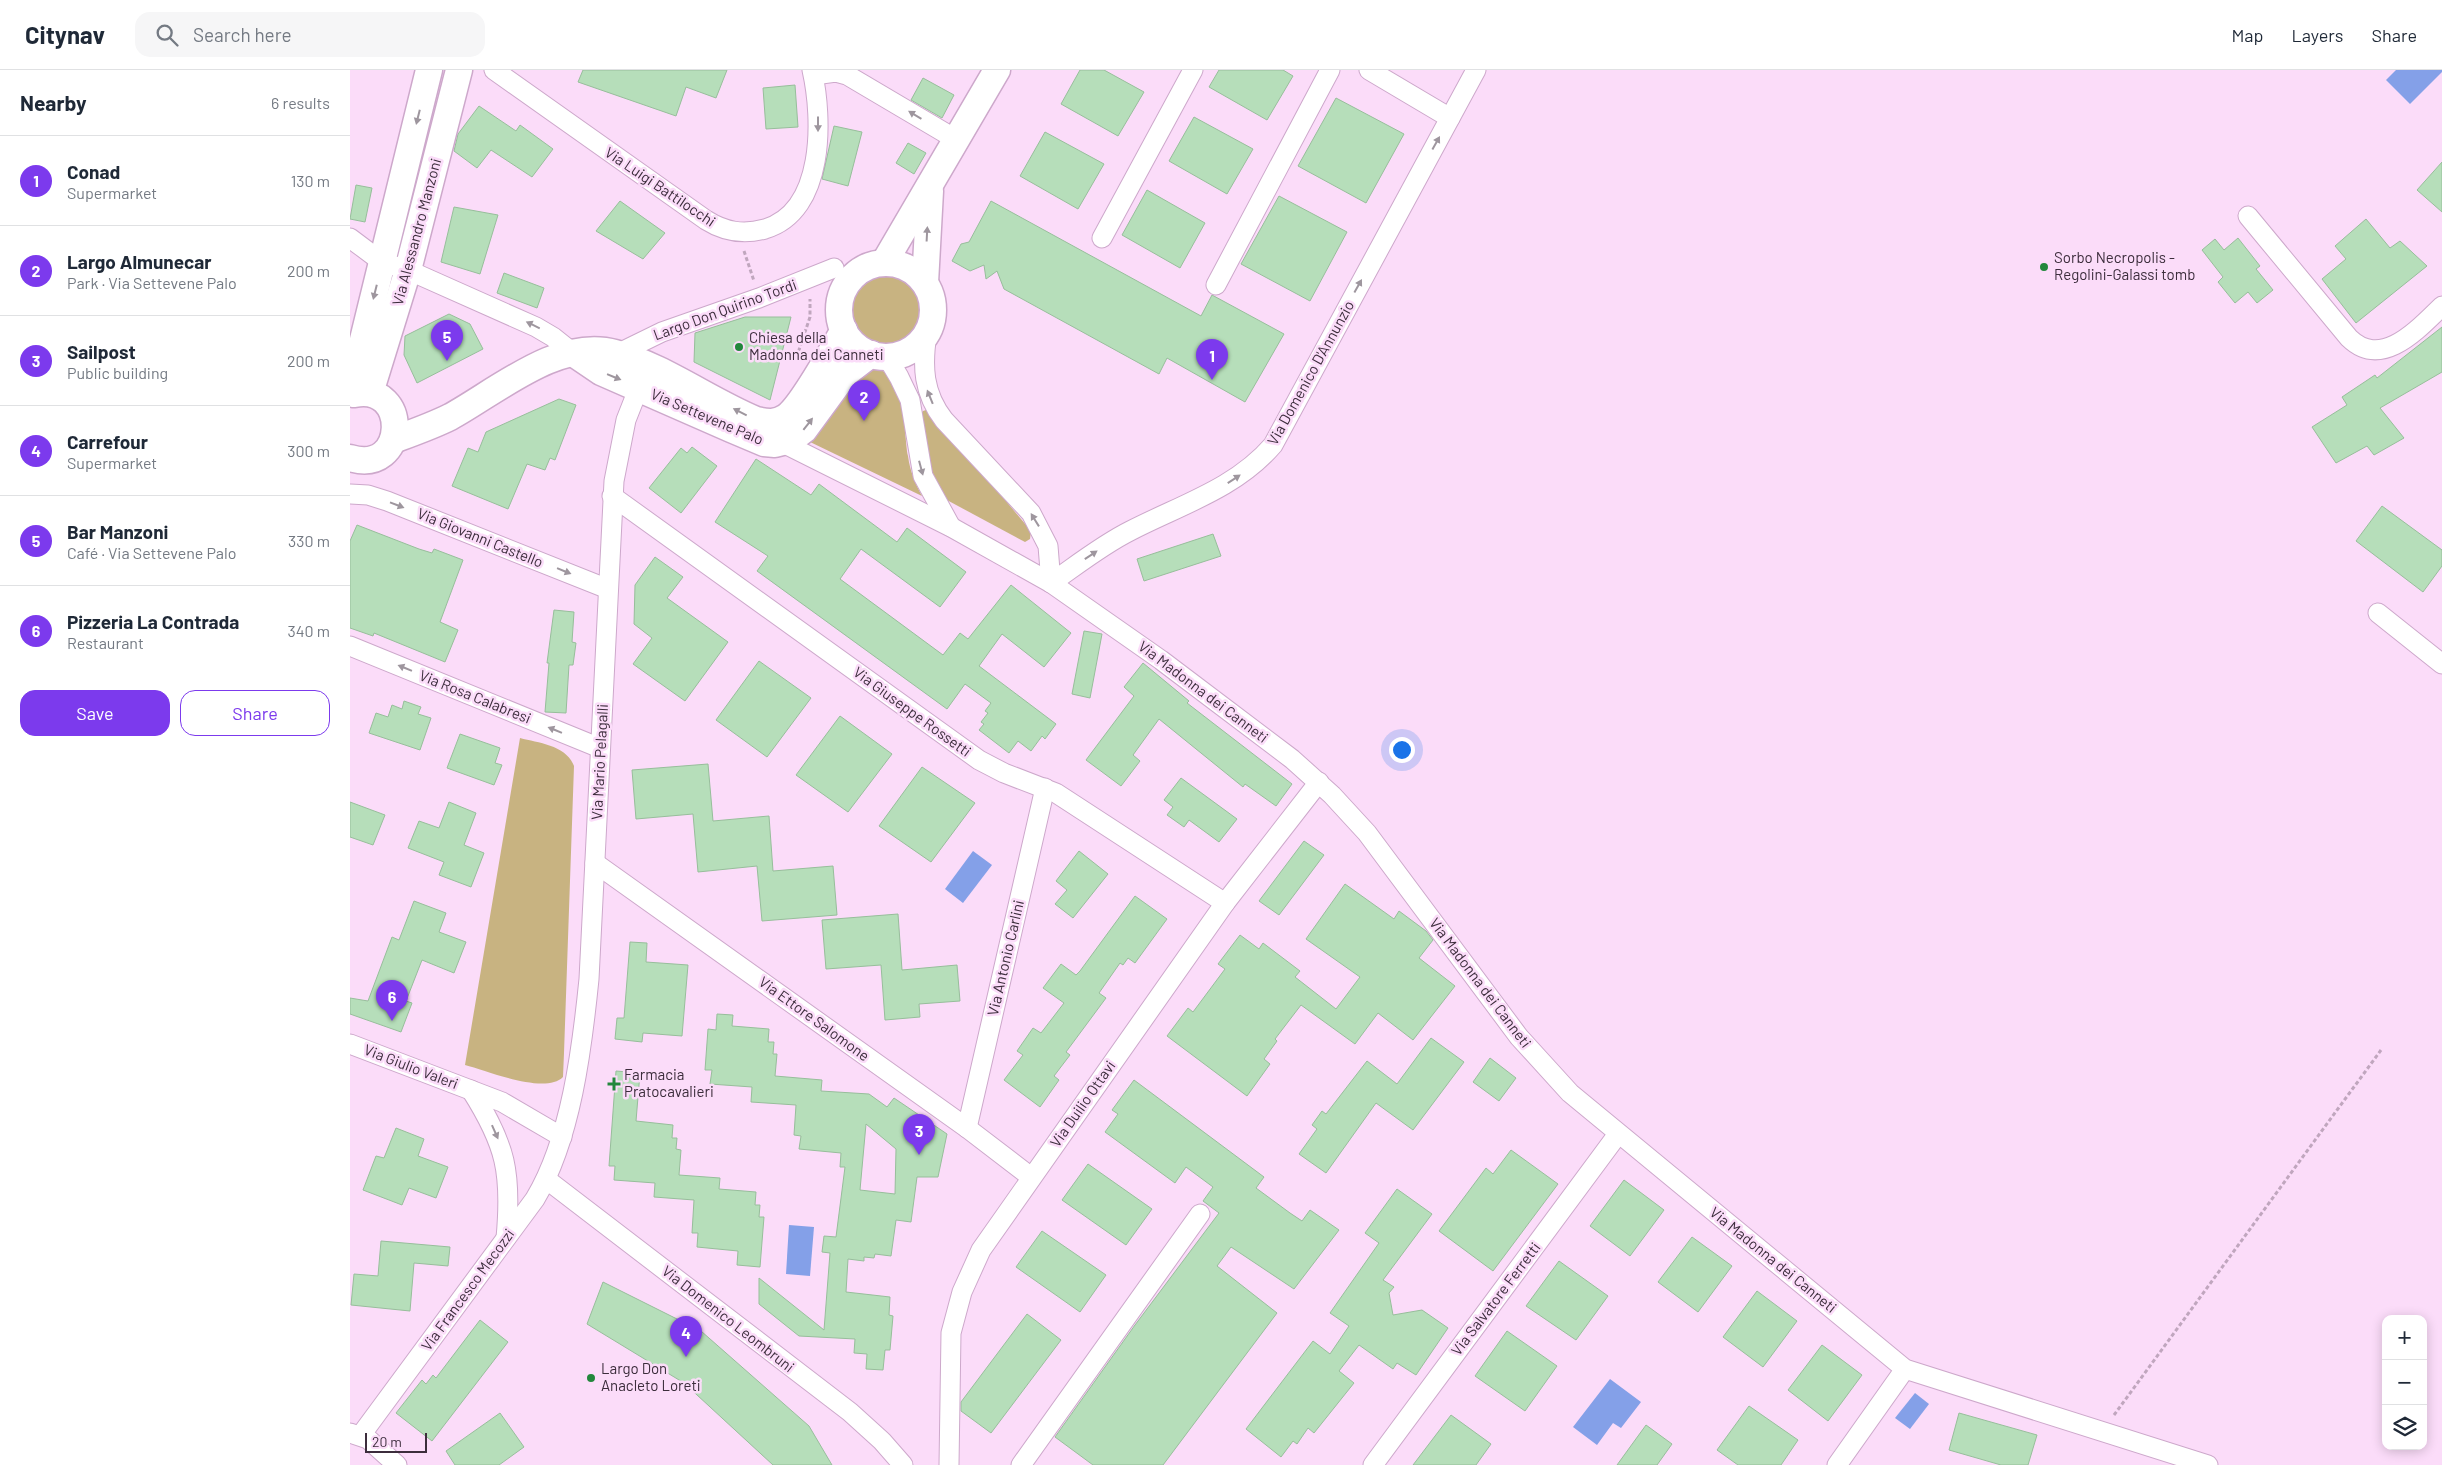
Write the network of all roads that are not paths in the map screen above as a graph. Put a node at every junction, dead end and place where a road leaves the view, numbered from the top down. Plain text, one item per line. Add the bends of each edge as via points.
1 (429, 70) edge
2 (459, 70) edge
3 (494, 70) edge
4 (997, 70) edge
5 (1193, 70) edge
6 (1330, 70) edge
7 (1368, 70) edge
8 (1476, 70) edge
9 (813, 73) edge
10 (1450, 118) junction
11 (957, 140) junction
12 (931, 184) junction
13 (2248, 216) dead end
14 (350, 238) edge
15 (1102, 238) dead end
16 (382, 262) junction
17 (884, 263) junction
18 (408, 270) junction
19 (827, 271) road end
20 (925, 283) junction
21 (1216, 285) dead end
22 (2442, 306) edge
23 (844, 330) junction
24 (926, 334) junction
25 (572, 353) junction
26 (617, 354) junction
27 (879, 355) junction
28 (639, 387) junction
29 (357, 394) edge
30 (395, 431) junction
31 (783, 444) junction
32 (352, 463) edge
33 (350, 494) edge
34 (612, 496) junction
35 (951, 527) junction
36 (1051, 583) junction
37 (608, 589) junction
38 (2378, 613) dead end
39 (350, 646) edge
40 (2442, 664) edge
41 (600, 748) junction
42 (1319, 782) junction
43 (1045, 788) junction
44 (595, 863) junction
45 (1226, 903) junction
46 (350, 1044) edge
47 (471, 1090) junction
48 (967, 1128) junction
49 (1618, 1134) junction
50 (562, 1137) junction
51 (1031, 1177) junction
52 (546, 1179) junction
53 (1200, 1214) dead end
54 (506, 1238) junction
55 (1905, 1369) junction
56 (355, 1434) edge
57 (397, 1465) edge
58 (903, 1465) edge
59 (949, 1465) edge
60 (1021, 1465) edge
61 (1373, 1465) edge
62 (1837, 1465) edge
63 (2208, 1465) edge

1 -> 16 street, Via Alessandro Manzoni
2 - 18 street, Via Alessandro Manzoni
9 -> 3 street, Via Luigi Battilocchi via 818,140 806,191 796,208 778,223 738,233 706,220
4 - 11 street
5 - 15 street
6 - 21 street
7 - 10 street
8 - 10 street, Via Domenico D'Annunzio
11 -> 9 street via 847,75
36 -> 10 street, Via Domenico D'Annunzio via 1130,531 1236,478 1265,454 1286,423
11 - 12 street
12 - 17 street
20 -> 12 street
13 - 22 street via 2349,338 2362,349 2379,351 2394,346
14 - 16 street
16 - 18 street
16 -> 29 street, Via Alessandro Manzoni
17 - 20 street via 905,267
17 - 23 street via 861,271 848,283 840,303
25 -> 18 street via 553,336 536,327
18 - 29 street, Via Alessandro Manzoni
19 - 26 street, Largo Don Quirino Tordi via 662,332
20 - 24 street via 933,306 931,325
23 -> 26 street, Via Settevene Palo via 800,401 786,417 772,422 749,417
23 - 27 street via 854,344
24 - 27 street via 908,351
36 -> 24 street via 1048,546 1030,513 950,426 934,404 923,369
25 - 26 street, Via Settevene Palo via 591,350
25 -> 28 street, Via Settevene Palo via 593,368
25 - 30 street, Via Settevene Palo via 527,372 436,424
31 -> 27 street, Via Settevene Palo via 804,430 838,382
27 -> 35 street via 900,377 910,400 923,476
28 - 31 street, Via Settevene Palo via 764,442
28 - 34 street, Via Mario Pelagalli via 621,442
29 - 30 street via 386,402 393,414
30 - 32 street via 381,455
31 - 35 street, Via Madonna dei Canneti
33 -> 37 street, Via Giovanni Castello via 374,496
34 - 37 street, Via Mario Pelagalli
34 - 43 street, Via Giuseppe Rossetti via 979,760
35 - 36 street, Via Madonna dei Canneti
36 - 42 street, Via Madonna dei Canneti via 1191,682
37 - 41 street, Via Mario Pelagalli
38 - 40 street
41 -> 39 street, Via Rosa Calabresi
41 - 44 street, Via Mario Pelagalli
42 - 45 street, Via Duilio Ottavi
42 - 49 street, Via Madonna dei Canneti via 1367,833 1532,1053 1570,1093
43 - 45 street, Via Giuseppe Rossetti
43 - 48 street, Via Antonio Carlini
44 - 48 street, Via Ettore Salomone
44 - 50 street, Via Mario Pelagalli via 585,1014
45 - 51 street, Via Duilio Ottavi
46 - 47 street, Via Giulio Valeri
47 - 50 street, Via Giulio Valeri via 512,1108
47 -> 54 street, Via Giulio Valeri via 496,1132 504,1156 509,1191
48 - 51 street, Via Ettore Salomone
49 - 55 street, Via Madonna dei Canneti
49 - 61 street, Via Salvatore Ferretti
50 - 52 street, Via Francesco Mecozzi
51 - 59 street, Via Duilio Ottavi via 986,1241 958,1306 949,1355
52 - 54 street, Via Francesco Mecozzi
52 - 58 street, Via Domenico Leombruni via 850,1412
53 - 60 street
54 - 56 street, Via Francesco Mecozzi
55 - 62 street
55 - 63 street, Via Madonna dei Canneti
56 - 57 street via 383,1451

